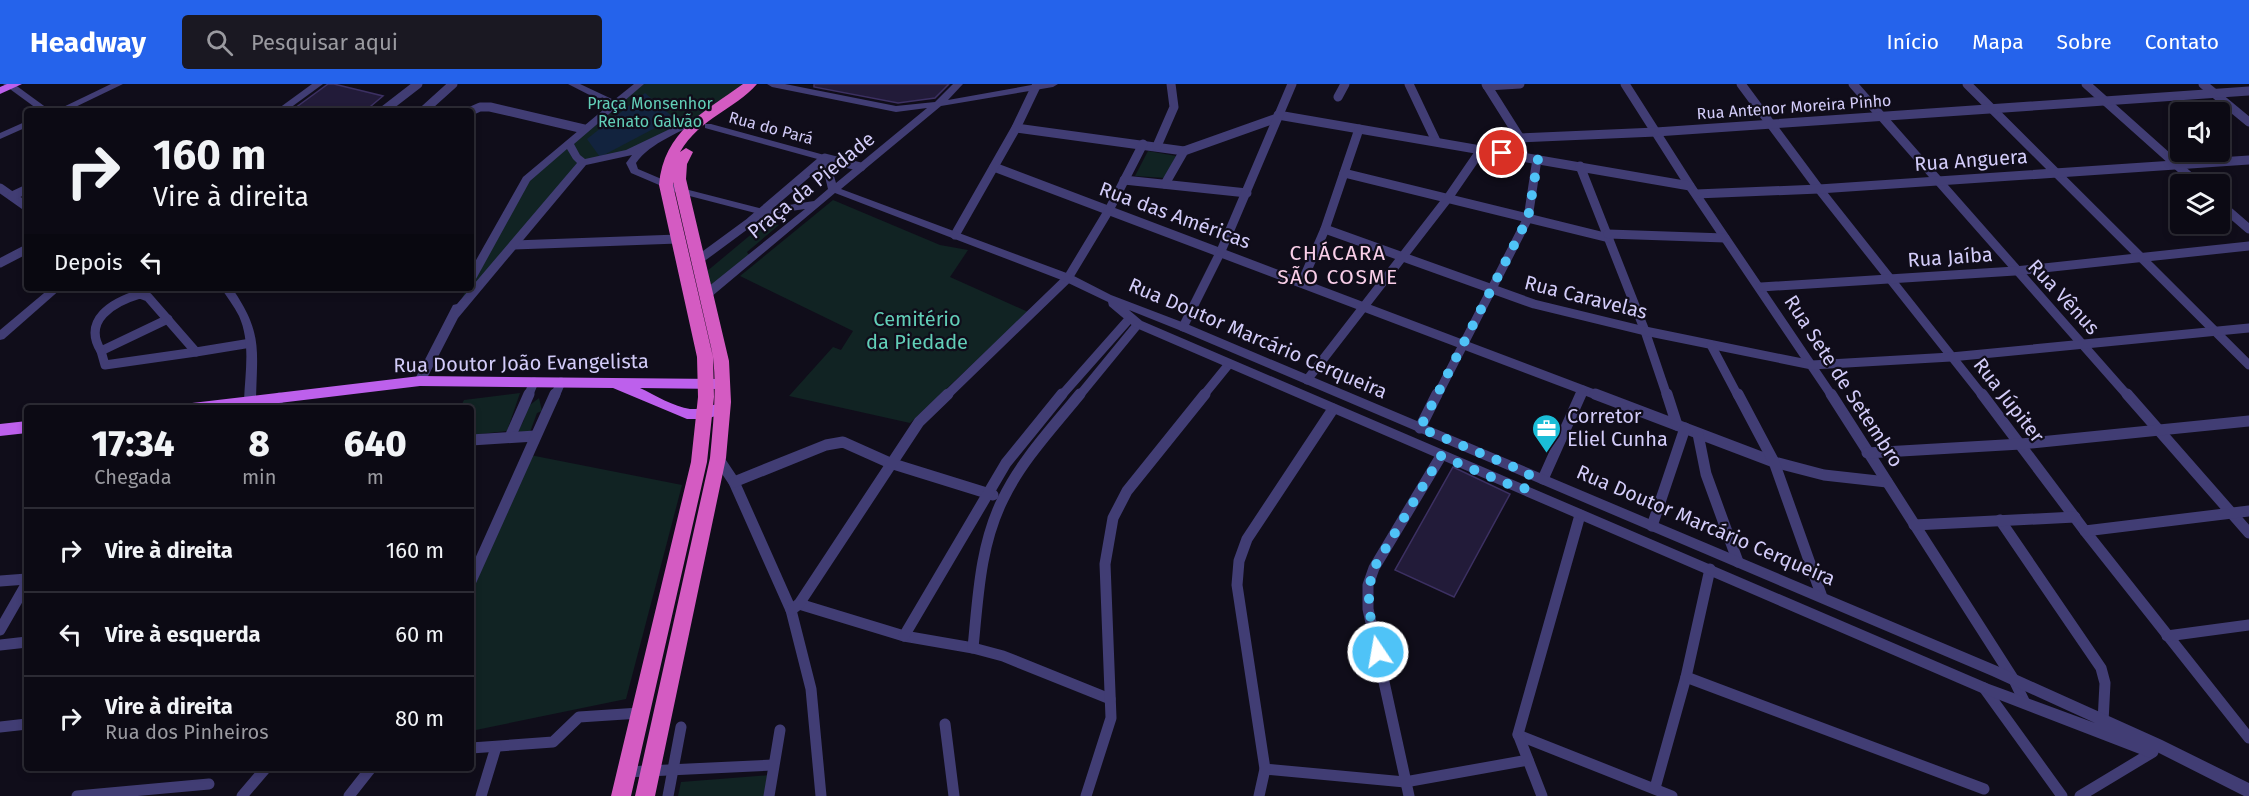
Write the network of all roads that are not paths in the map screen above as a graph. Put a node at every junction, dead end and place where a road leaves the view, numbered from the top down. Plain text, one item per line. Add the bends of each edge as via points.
1 (118, 84) edge
2 (318, 84) edge
3 (418, 84) edge
4 (453, 84) edge
5 (573, 84) edge
6 (639, 84) edge
7 (752, 84) edge
8 (764, 84) edge
9 (772, 84) edge
10 (958, 84) edge
11 (1053, 84) edge
12 (1171, 84) edge
13 (1292, 84) edge
14 (1345, 84) edge
15 (1409, 84) edge
16 (1520, 84) edge
17 (1625, 84) edge
18 (1741, 84) edge
19 (1853, 84) edge
20 (1967, 84) edge
21 (2086, 84) edge
22 (2203, 84) edge
23 (1037, 85) edge
24 (1486, 85) edge
25 (9, 86) edge
26 (2249, 92) edge
27 (2216, 94) junction
28 (1338, 97) dead end
29 (2104, 101) junction
30 (615, 104) junction
31 (939, 104) junction
32 (42, 108) edge
33 (66, 108) edge
34 (284, 108) edge
35 (387, 108) edge
36 (426, 108) edge
37 (1993, 109) junction
38 (474, 110) edge
39 (1880, 115) junction
40 (1278, 116) junction
41 (704, 122) junction
42 (2249, 122) edge
43 (1769, 123) junction
44 (24, 124) edge
45 (1016, 128) junction
46 (584, 129) junction
47 (1359, 129) junction
48 (1656, 132) junction
49 (0, 136) edge
50 (1520, 138) junction
51 (1436, 141) junction
52 (568, 142) junction
53 (1143, 144) junction
54 (648, 145) junction
55 (1156, 146) junction
56 (1481, 150) junction
57 (1184, 151) junction
58 (1524, 157) junction
59 (825, 158) junction
60 (1538, 159) junction
61 (548, 160) junction
62 (579, 160) junction
63 (2249, 160) edge
64 (2176, 165) junction
65 (1580, 166) junction
66 (861, 167) junction
67 (993, 168) junction
68 (2055, 172) junction
69 (1344, 174) junction
70 (2186, 174) edge
71 (1124, 180) junction
72 (1935, 180) junction
73 (1165, 184) junction
74 (666, 185) junction
75 (0, 188) edge
76 (833, 189) junction
77 (1819, 189) junction
78 (24, 190) edge
79 (1693, 190) junction
80 (682, 191) junction
81 (1247, 193) junction
82 (12, 196) junction
83 (1448, 198) junction
84 (815, 203) junction
85 (24, 205) edge
86 (1109, 210) junction
87 (762, 212) junction
88 (2230, 213) edge
89 (1528, 218) junction
90 (791, 224) junction
91 (1324, 229) junction
92 (2249, 229) edge
93 (955, 235) junction
94 (1608, 236) junction
95 (678, 238) junction
96 (1725, 238) junction
97 (514, 245) junction
98 (2249, 246) edge
99 (24, 251) edge
100 (1221, 251) junction
101 (1402, 256) junction
102 (2142, 259) junction
103 (697, 261) junction
104 (0, 263) edge
105 (2015, 271) junction
106 (474, 273) edge
107 (1068, 278) junction
108 (1890, 280) junction
109 (1302, 282) junction
110 (1761, 287) junction
111 (1493, 289) junction
112 (53, 291) edge
113 (228, 291) edge
114 (466, 291) edge
115 (707, 294) junction
116 (1107, 298) junction
117 (1364, 306) junction
118 (454, 315) junction
119 (168, 319) junction
120 (1134, 321) junction
121 (1183, 327) junction
122 (2249, 328) edge
123 (1646, 331) junction
124 (2215, 331) junction
125 (0, 336) edge
126 (251, 343) junction
127 (1462, 344) junction
128 (1711, 345) junction
129 (2084, 345) junction
130 (101, 351) junction
131 (196, 352) junction
132 (1952, 357) junction
133 (1229, 364) junction
134 (1812, 365) junction
135 (2249, 365) edge
136 (1307, 380) junction
137 (420, 381) junction
138 (609, 381) junction
139 (534, 382) junction
140 (561, 382) junction
141 (716, 384) junction
142 (1583, 390) junction
143 (250, 401) junction
144 (276, 403) edge
145 (217, 405) edge
146 (1333, 409) junction
147 (715, 411) junction
148 (2249, 421) edge
149 (24, 427) edge
150 (1681, 427) junction
151 (1420, 428) junction
152 (0, 430) edge
153 (2158, 432) junction
154 (1698, 434) junction
155 (535, 436) junction
156 (510, 437) junction
157 (474, 440) edge
158 (2021, 444) junction
159 (1867, 453) junction
160 (1441, 456) junction
161 (718, 458) junction
162 (1774, 462) junction
163 (890, 463) junction
164 (1528, 473) junction
165 (1543, 479) junction
166 (734, 482) junction
167 (1887, 482) junction
168 (1563, 488) junction
169 (1520, 489) junction
170 (989, 493) junction
171 (1003, 498) junction
172 (1551, 502) junction
173 (2249, 510) edge
174 (2231, 513) junction
175 (1580, 515) junction
176 (2075, 517) junction
177 (2000, 520) junction
178 (1914, 525) junction
179 (1652, 526) junction
180 (2085, 531) junction
181 (2249, 533) edge
182 (1738, 562) junction
183 (1710, 569) junction
184 (474, 574) edge
185 (0, 581) edge
186 (24, 581) edge
187 (24, 586) edge
188 (1822, 597) junction
189 (795, 607) junction
190 (2249, 625) edge
191 (0, 630) edge
192 (904, 636) junction
193 (2168, 636) junction
194 (24, 642) edge
195 (1, 646) edge
196 (973, 648) junction
197 (1686, 677) junction
198 (2014, 680) junction
199 (1984, 688) junction
200 (1110, 699) junction
201 (2025, 703) junction
202 (640, 712) junction
203 (2103, 722) junction
204 (24, 724) edge
205 (945, 724) dead end
206 (0, 727) edge
207 (681, 727) dead end
208 (780, 730) dead end
209 (1518, 735) junction
210 (2249, 738) edge
211 (496, 747) junction
212 (474, 748) edge
213 (2153, 752) junction
214 (1528, 760) junction
215 (773, 765) junction
216 (1264, 769) junction
217 (674, 770) junction
218 (263, 771) edge
219 (369, 771) edge
220 (651, 771) junction
221 (626, 772) junction
222 (1406, 782) junction
223 (209, 784) dead end
224 (1655, 788) junction
225 (1984, 789) dead end
226 (2249, 791) edge
227 (77, 796) edge
228 (242, 796) edge
229 (349, 796) edge
230 (481, 796) edge
231 (621, 796) edge
232 (645, 796) edge
233 (668, 796) edge
234 (768, 796) edge
235 (821, 796) edge
236 (954, 796) edge
237 (1086, 796) edge
238 (1259, 796) edge
239 (1409, 796) edge
240 (1542, 796) edge
241 (1672, 796) edge
242 (2062, 796) edge
243 (2080, 796) edge
244 (2244, 796) edge

1 - 33 street
2 - 34 street
3 - 35 street
4 - 36 street
5 - 30 street
6 - 30 street
7 - 41 highway
8 - 41 highway
9 - 31 street via 896,109
10 - 31 street, Praça da Piedade
11 - 23 street
12 - 55 street via 1174,107
13 - 40 street
14 - 28 street
15 - 51 street
16 - 24 street
17 - 48 street, Rua Sete de Setembro
18 - 43 street, Rua Júpiter
19 - 39 street, Rua Vênus
20 - 37 street
21 - 29 street
22 - 27 street
23 - 31 street
23 - 45 street
24 - 50 street
25 - 32 street
26 - 27 street, Rua Antenor Moreira Pinho
27 - 29 street, Rua Antenor Moreira Pinho
27 - 42 street
29 - 37 street, Rua Antenor Moreira Pinho
29 - 64 street
30 - 46 street
31 - 66 street, Praça da Piedade
37 - 39 street, Rua Antenor Moreira Pinho
37 - 68 street
38 - 46 street via 490,107
39 - 43 street, Rua Antenor Moreira Pinho
39 - 72 street, Rua Vênus
40 - 47 street, Rua Anguera
40 - 57 street
40 - 81 street
41 - 54 street
41 - 59 street, Rua do Pará
41 - 74 highway via 674,150
41 - 80 highway via 680,164
43 - 48 street, Rua Antenor Moreira Pinho
43 - 77 street, Rua Júpiter
44 - 49 street
45 - 53 street
45 - 67 street
46 - 52 street
47 - 51 street, Rua Anguera
47 - 69 street
48 - 50 street, Rua Antenor Moreira Pinho
48 - 79 street, Rua Sete de Setembro
50 - 58 street
51 - 56 street, Rua Anguera
52 - 61 street
52 - 62 street
53 - 55 street
53 - 71 street
54 - 62 street via 616,158
54 - 74 street via 633,158 632,168
55 - 57 street
56 - 58 street, Rua Anguera
56 - 83 street
57 - 73 street
58 - 60 street, Rua Anguera
59 - 66 street, Rua do Pará
59 - 76 street
59 - 87 street, Praça da Piedade
60 - 65 street, Rua Anguera
60 - 89 street
61 - 62 street
61 - 106 street via 517,192
62 - 97 street
63 - 64 street, Rua Anguera
64 - 68 street, Rua Anguera
64 - 70 street
65 - 79 street, Rua Anguera
65 - 94 street
66 - 76 street, Praça da Piedade
67 - 86 street, Rua das Américas
67 - 93 street
68 - 72 street, Rua Anguera
68 - 102 street
69 - 83 street
69 - 91 street
71 - 73 street
71 - 86 street
72 - 77 street, Rua Anguera
72 - 105 street, Rua Vênus
73 - 81 street
74 - 80 street
74 - 95 highway
75 - 82 street
76 - 84 street, Praça da Piedade
76 - 93 street, Rua Doutor Marcário Cerqueira
77 - 79 street, Rua Anguera
77 - 108 street, Rua Júpiter
78 - 82 street
79 - 96 street, Rua Sete de Setembro
80 - 87 street
80 - 103 highway
81 - 100 street
82 - 85 street
83 - 89 street
83 - 101 street
84 - 87 street
84 - 90 street, Praça da Piedade
86 - 100 street, Rua das Américas
86 - 107 street
87 - 90 street
87 - 103 street, Praça da Piedade
88 - 92 street
89 - 94 street
89 - 111 street
90 - 115 street, Praça da Piedade
91 - 101 street, Rua Caravelas
91 - 109 street
93 - 107 street, Rua Doutor Marcário Cerqueira
94 - 96 street
94 - 123 street
95 - 97 street
95 - 141 highway
96 - 110 street, Rua Sete de Setembro
97 - 118 street
98 - 102 street, Rua Jaíba
99 - 104 street
100 - 109 street, Rua das Américas
100 - 121 street
101 - 111 street, Rua Caravelas
101 - 117 street
102 - 105 street, Rua Jaíba
102 - 124 street
103 - 115 highway
105 - 108 street, Rua Jaíba
105 - 129 street, Rua Vênus
107 - 116 street, Rua Doutor Marcário Cerqueira
107 - 163 street via 919,422
108 - 110 street, Rua Jaíba
108 - 132 street, Rua Júpiter
109 - 117 street, Rua das Américas
110 - 134 street, Rua Sete de Setembro
111 - 123 street, Rua Caravelas via 1534,304
111 - 127 street
112 - 125 street
113 - 126 street via 245,318
114 - 118 street
115 - 141 highway via 719,346
116 - 120 street, Rua Doutor Marcário Cerqueira
116 - 121 street, Rua Doutor Marcário Cerqueira
117 - 127 street, Rua das Américas
117 - 136 street
118 - 137 street
119 - 130 street
119 - 130 street via 145,295 132,296 107,311 92,329 93,340
119 - 131 street
120 - 133 street, Rua Doutor Marcário Cerqueira
120 - 170 street via 1024,440
120 - 171 street via 1036,448
121 - 136 street, Rua Doutor Marcário Cerqueira
122 - 124 street, Rua Caravelas
123 - 128 street, Rua Caravelas
123 - 150 street
124 - 129 street, Rua Caravelas
124 - 135 street
126 - 131 street
126 - 143 street
127 - 142 street, Rua das Américas
127 - 151 street
128 - 134 street, Rua Caravelas
128 - 162 street
129 - 132 street, Rua Caravelas
129 - 153 street, Rua Vênus
130 - 131 street via 105,365 109,366
132 - 134 street, Rua Caravelas
132 - 158 street, Rua Júpiter
133 - 146 street, Rua Doutor Marcário Cerqueira
133 - 200 street via 1127,491 1113,518 1105,564
134 - 159 street, Rua Sete de Setembro
136 - 151 street, Rua Doutor Marcário Cerqueira
137 - 139 main road, Rua Doutor João Evangelista
137 - 144 main road, Rua Doutor João Evangelista
138 - 140 main road, Rua Doutor João Evangelista
138 - 141 main road, Rua Doutor João Evangelista
138 - 147 main road via 687,414
139 - 140 main road, Rua Doutor João Evangelista
139 - 156 street
140 - 155 street
141 - 147 highway
142 - 150 street, Rua das Américas
142 - 165 street
143 - 144 main road, Rua Doutor João Evangelista
143 - 145 main road, Rua Doutor João Evangelista
146 - 160 street, Rua Doutor Marcário Cerqueira
146 - 216 street via 1247,539 1239,561 1237,585
147 - 161 highway
147 - 202 highway via 699,462
148 - 153 street
149 - 152 main road
150 - 154 street, Rua das Américas
150 - 179 street
151 - 164 street, Rua Doutor Marcário Cerqueira
153 - 158 street
153 - 174 street, Rua Vênus
154 - 162 street, Rua das Américas
154 - 182 street via 1706,474
155 - 156 street
155 - 184 street
156 - 157 street
158 - 159 street
158 - 176 street, Rua Júpiter
159 - 167 street, Rua Sete de Setembro
160 - 169 street, Rua Doutor Marcário Cerqueira
160 - 222 street via 1374,568 1368,585 1368,609
161 - 166 street
161 - 220 highway
162 - 167 street, Rua das Américas via 1824,476
162 - 188 street
163 - 166 street via 850,444 835,442
163 - 170 street
163 - 189 street
164 - 165 street, Rua Doutor Marcário Cerqueira
164 - 169 street via 1532,485
165 - 168 street, Rua Doutor Marcário Cerqueira
166 - 189 street
167 - 178 street, Rua Sete de Setembro
168 - 172 street
168 - 179 street, Rua Doutor Marcário Cerqueira
169 - 172 street, Rua Doutor Marcário Cerqueira
170 - 171 street
170 - 192 street
171 - 196 street via 980,575
172 - 175 street, Rua Doutor Marcário Cerqueira
173 - 174 street
174 - 180 street
174 - 181 street, Rua Vênus
175 - 183 street, Rua Doutor Marcário Cerqueira
175 - 209 street
176 - 177 street
176 - 180 street, Rua Júpiter
177 - 178 street
177 - 203 street via 2101,668 2105,691
178 - 198 street, Rua Sete de Setembro
179 - 182 street, Rua Doutor Marcário Cerqueira
180 - 193 street, Rua Júpiter
182 - 188 street, Rua Doutor Marcário Cerqueira
183 - 197 street
183 - 199 street, Rua Doutor Marcário Cerqueira
185 - 186 street
187 - 191 street
188 - 198 street, Rua Doutor Marcário Cerqueira
189 - 192 street
189 - 235 street via 811,689
190 - 193 street
192 - 196 street
193 - 210 street, Rua Júpiter
194 - 195 street
196 - 200 street
197 - 224 street
197 - 225 street
198 - 201 street, Rua Sete de Setembro
198 - 203 street, Rua Doutor Marcário Cerqueira
199 - 201 street, Rua Doutor Marcário Cerqueira
199 - 242 street
200 - 237 street via 1110,725
201 - 213 street, Rua Doutor Marcário Cerqueira
202 - 211 street via 579,717 553,742
202 - 221 highway
203 - 226 street, Rua Doutor Marcário Cerqueira
204 - 206 street
205 - 236 street
207 - 217 street
208 - 215 street
209 - 214 street
209 - 224 street
211 - 212 street
211 - 230 street
213 - 243 street
213 - 244 street, Rua Doutor Marcário Cerqueira
214 - 222 street
214 - 240 street
215 - 217 street
215 - 234 street
216 - 222 street
216 - 238 street
217 - 220 street
217 - 233 street
218 - 228 street
219 - 229 street
220 - 221 street
220 - 232 highway
221 - 231 highway
222 - 239 street
223 - 227 street
224 - 241 street

